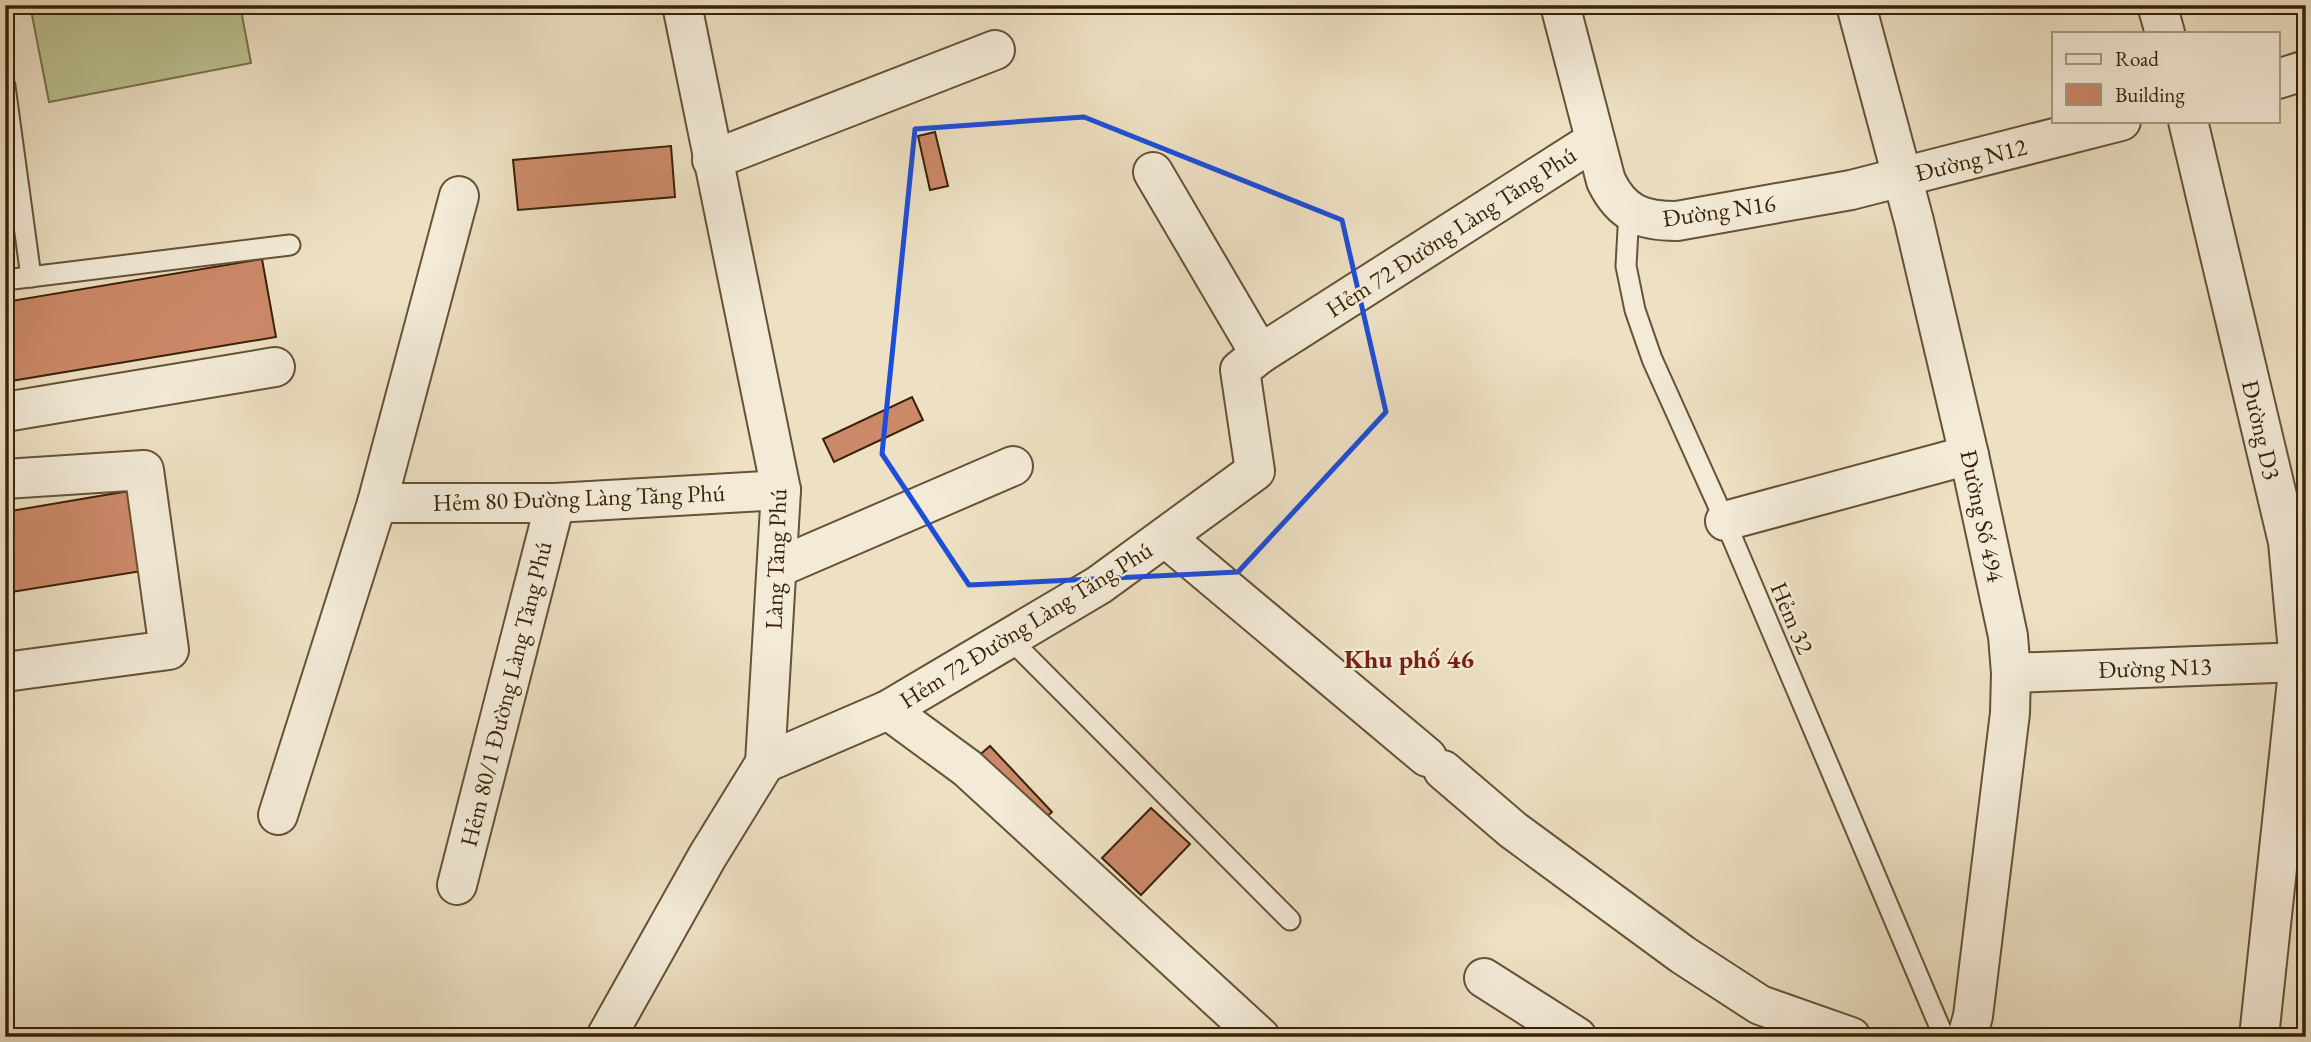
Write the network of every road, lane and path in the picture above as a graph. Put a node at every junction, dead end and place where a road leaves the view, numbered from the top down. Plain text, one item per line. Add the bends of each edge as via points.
1 (682, 5) edge
2 (1559, 5) edge
3 (1856, 5) edge
4 (2157, 5) edge
5 (2165, 32) edge
6 (995, 50) dead end
7 (2306, 70) edge
8 (2280, 78) edge
9 (5, 86) edge
10 (2117, 122) edge
11 (2188, 122) edge
12 (1594, 141) junction
13 (712, 160) junction
14 (1153, 172) dead end
15 (1903, 177) junction
16 (459, 196) dead end
17 (1629, 211) junction
18 (290, 245) dead end
19 (31, 277) junction
20 (5, 280) edge
21 (1260, 354) junction
22 (275, 367) dead end
23 (5, 412) edge
24 (1969, 455) junction
25 (1013, 466) dead end
26 (5, 479) edge
27 (781, 489) junction
28 (377, 503) junction
29 (555, 503) junction
30 (1725, 521) junction
31 (1166, 538) junction
32 (777, 568) junction
33 (1009, 638) junction
34 (2299, 662) junction
35 (5, 672) edge
36 (2011, 673) junction
37 (888, 710) junction
38 (765, 763) junction
39 (278, 815) dead end
40 (457, 885) dead end
41 (1290, 920) dead end
42 (1484, 978) dead end
43 (606, 1037) edge
44 (1260, 1037) edge
45 (1577, 1037) edge
46 (1851, 1037) edge
47 (1944, 1037) edge
48 (1967, 1037) edge
49 (2259, 1037) edge

1 - 13 street, Làng Tăng Phú
2 - 12 street, Đường N16
3 - 15 street, Đường Số 494
4 - 5 street
6 - 13 street
7 - 8 street
9 - 19 lane
10 - 15 street, Đường N12
11 - 34 street, Đường D3 via 2288,541
12 - 17 street, Đường N16 via 1606,181
12 - 21 street, Hẻm 72 Đường Làng Tăng Phú
13 - 27 street, Làng Tăng Phú
14 - 21 street
15 - 17 street, Đường N16 via 1677,221 1651,221
15 - 24 street, Đường Số 494
16 - 28 street
17 - 30 lane, Hẻm 32 via 1626,266 1635,310
18 - 19 lane
19 - 20 lane
21 - 31 street, Hẻm 72 Đường Làng Tăng Phú via 1241,370 1255,471
22 - 23 street
24 - 30 street
24 - 36 street, Đường Số 494 via 2008,636
25 - 32 street
26 - 35 street via 144,470 169,650
27 - 29 street, Hẻm 80 Đường Làng Tăng Phú
27 - 32 street, Làng Tăng Phú
28 - 29 street, Hẻm 80 Đường Làng Tăng Phú
28 - 39 street
29 - 40 street, Hẻm 80/1 Đường Làng Tăng Phú
30 - 47 lane, Hẻm 32
31 - 33 street, Hẻm 72 Đường Làng Tăng Phú via 1099,585
31 - 46 street via 1513,830 1683,955 1760,1005
32 - 38 street, Làng Tăng Phú
33 - 37 street, Hẻm 72 Đường Làng Tăng Phú
33 - 41 lane
34 - 36 street, Đường N13
34 - 49 street, Đường D3
36 - 48 street, Đường Số 494 via 2009,726
37 - 38 street, Hẻm 72 Đường Làng Tăng Phú
37 - 44 street via 967,768
38 - 43 street, Làng Tăng Phú
42 - 45 street

